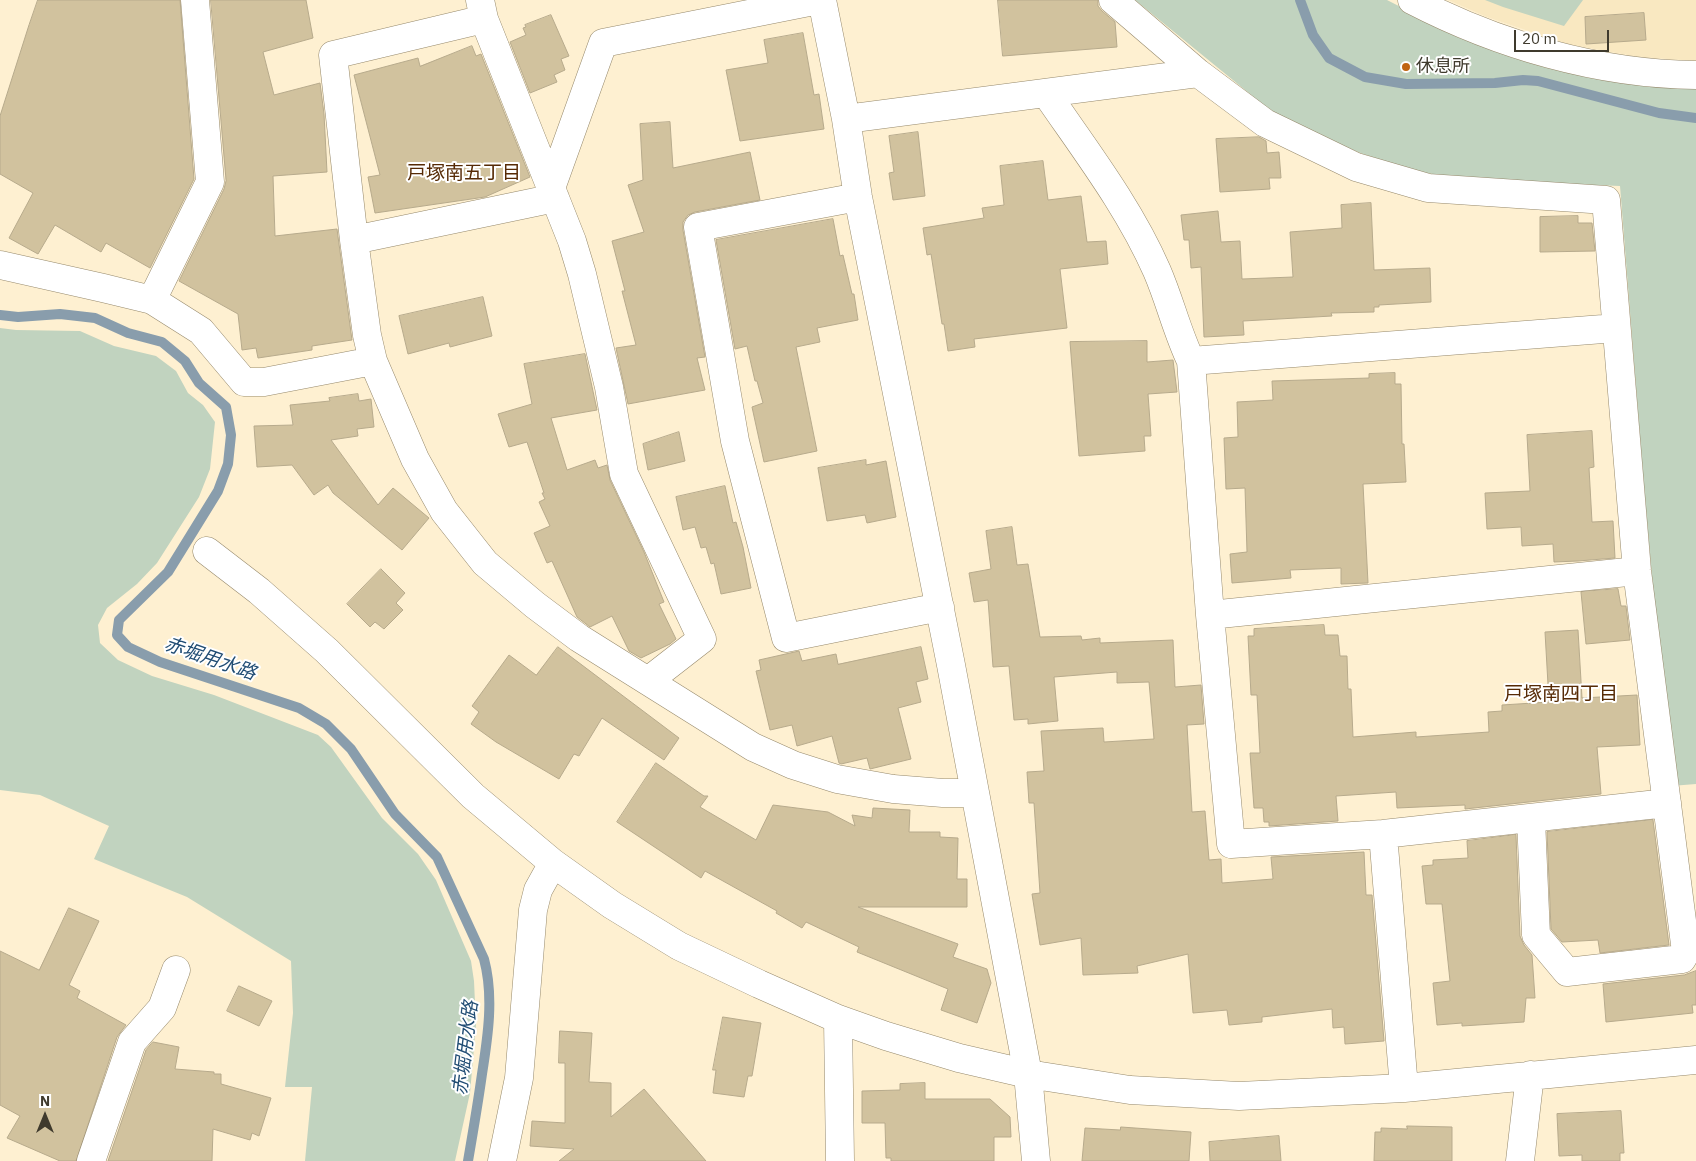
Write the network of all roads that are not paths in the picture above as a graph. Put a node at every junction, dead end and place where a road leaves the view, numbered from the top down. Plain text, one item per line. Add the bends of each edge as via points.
1 (195, 0) edge
2 (821, 0) edge
3 (1113, 0) edge
4 (1412, 0) edge
5 (482, 9) edge
6 (1198, 73) junction
7 (1696, 75) edge
8 (1046, 92) junction
9 (846, 119) junction
10 (553, 193) junction
11 (858, 197) junction
12 (354, 240) junction
13 (0, 265) edge
14 (152, 300) junction
15 (1616, 328) junction
16 (373, 361) junction
17 (1191, 361) junction
18 (207, 551) dead end
19 (1637, 570) junction
20 (940, 607) junction
21 (1210, 615) junction
22 (648, 682) junction
23 (974, 794) junction
24 (1667, 804) junction
25 (1531, 819) junction
26 (1383, 834) junction
27 (554, 863) junction
28 (176, 970) dead end
29 (838, 1019) junction
30 (1696, 1060) edge
31 (1028, 1074) junction
32 (1530, 1075) junction
33 (1404, 1088) junction
34 (91, 1161) edge
35 (502, 1161) edge
36 (840, 1161) edge
37 (1036, 1161) edge
38 (1520, 1161) edge

1 - 14 street via 210,182
2 - 9 street
2 - 10 street via 603,43
3 - 6 street
4 - 7 street via 1445,17 1559,57 1636,72
5 - 10 street
5 - 12 street via 333,55
6 - 8 street
6 - 15 street via 1265,123 1356,167 1428,188 1606,200
8 - 9 street
8 - 17 street via 1124,207 1157,272
9 - 11 street
10 - 12 street
10 - 22 street via 582,274 609,387 624,474 702,639
11 - 20 street
11 - 20 street via 698,227 735,441 786,638
12 - 16 street
13 - 14 street
14 - 16 street via 201,331 244,382 264,382
15 - 17 street
15 - 19 street
16 - 22 street via 415,459 444,511 485,563 579,638
17 - 21 street
18 - 27 street via 259,591 327,651 473,796
19 - 21 street
19 - 24 street
20 - 23 street
21 - 26 street via 1231,844
22 - 23 street via 753,747 793,765 837,779 893,789
23 - 31 street
24 - 25 street
24 - 25 street via 1686,952 1682,959 1586,970 1567,972 1536,935
25 - 26 street
26 - 33 street
27 - 29 street via 612,906 679,946
27 - 35 street via 538,890 533,910 519,1078
28 - 34 street via 162,1008 132,1042
29 - 31 street via 959,1058
29 - 36 street
30 - 32 street
31 - 33 street via 1130,1090 1239,1096
31 - 37 street
32 - 33 street
32 - 38 street

